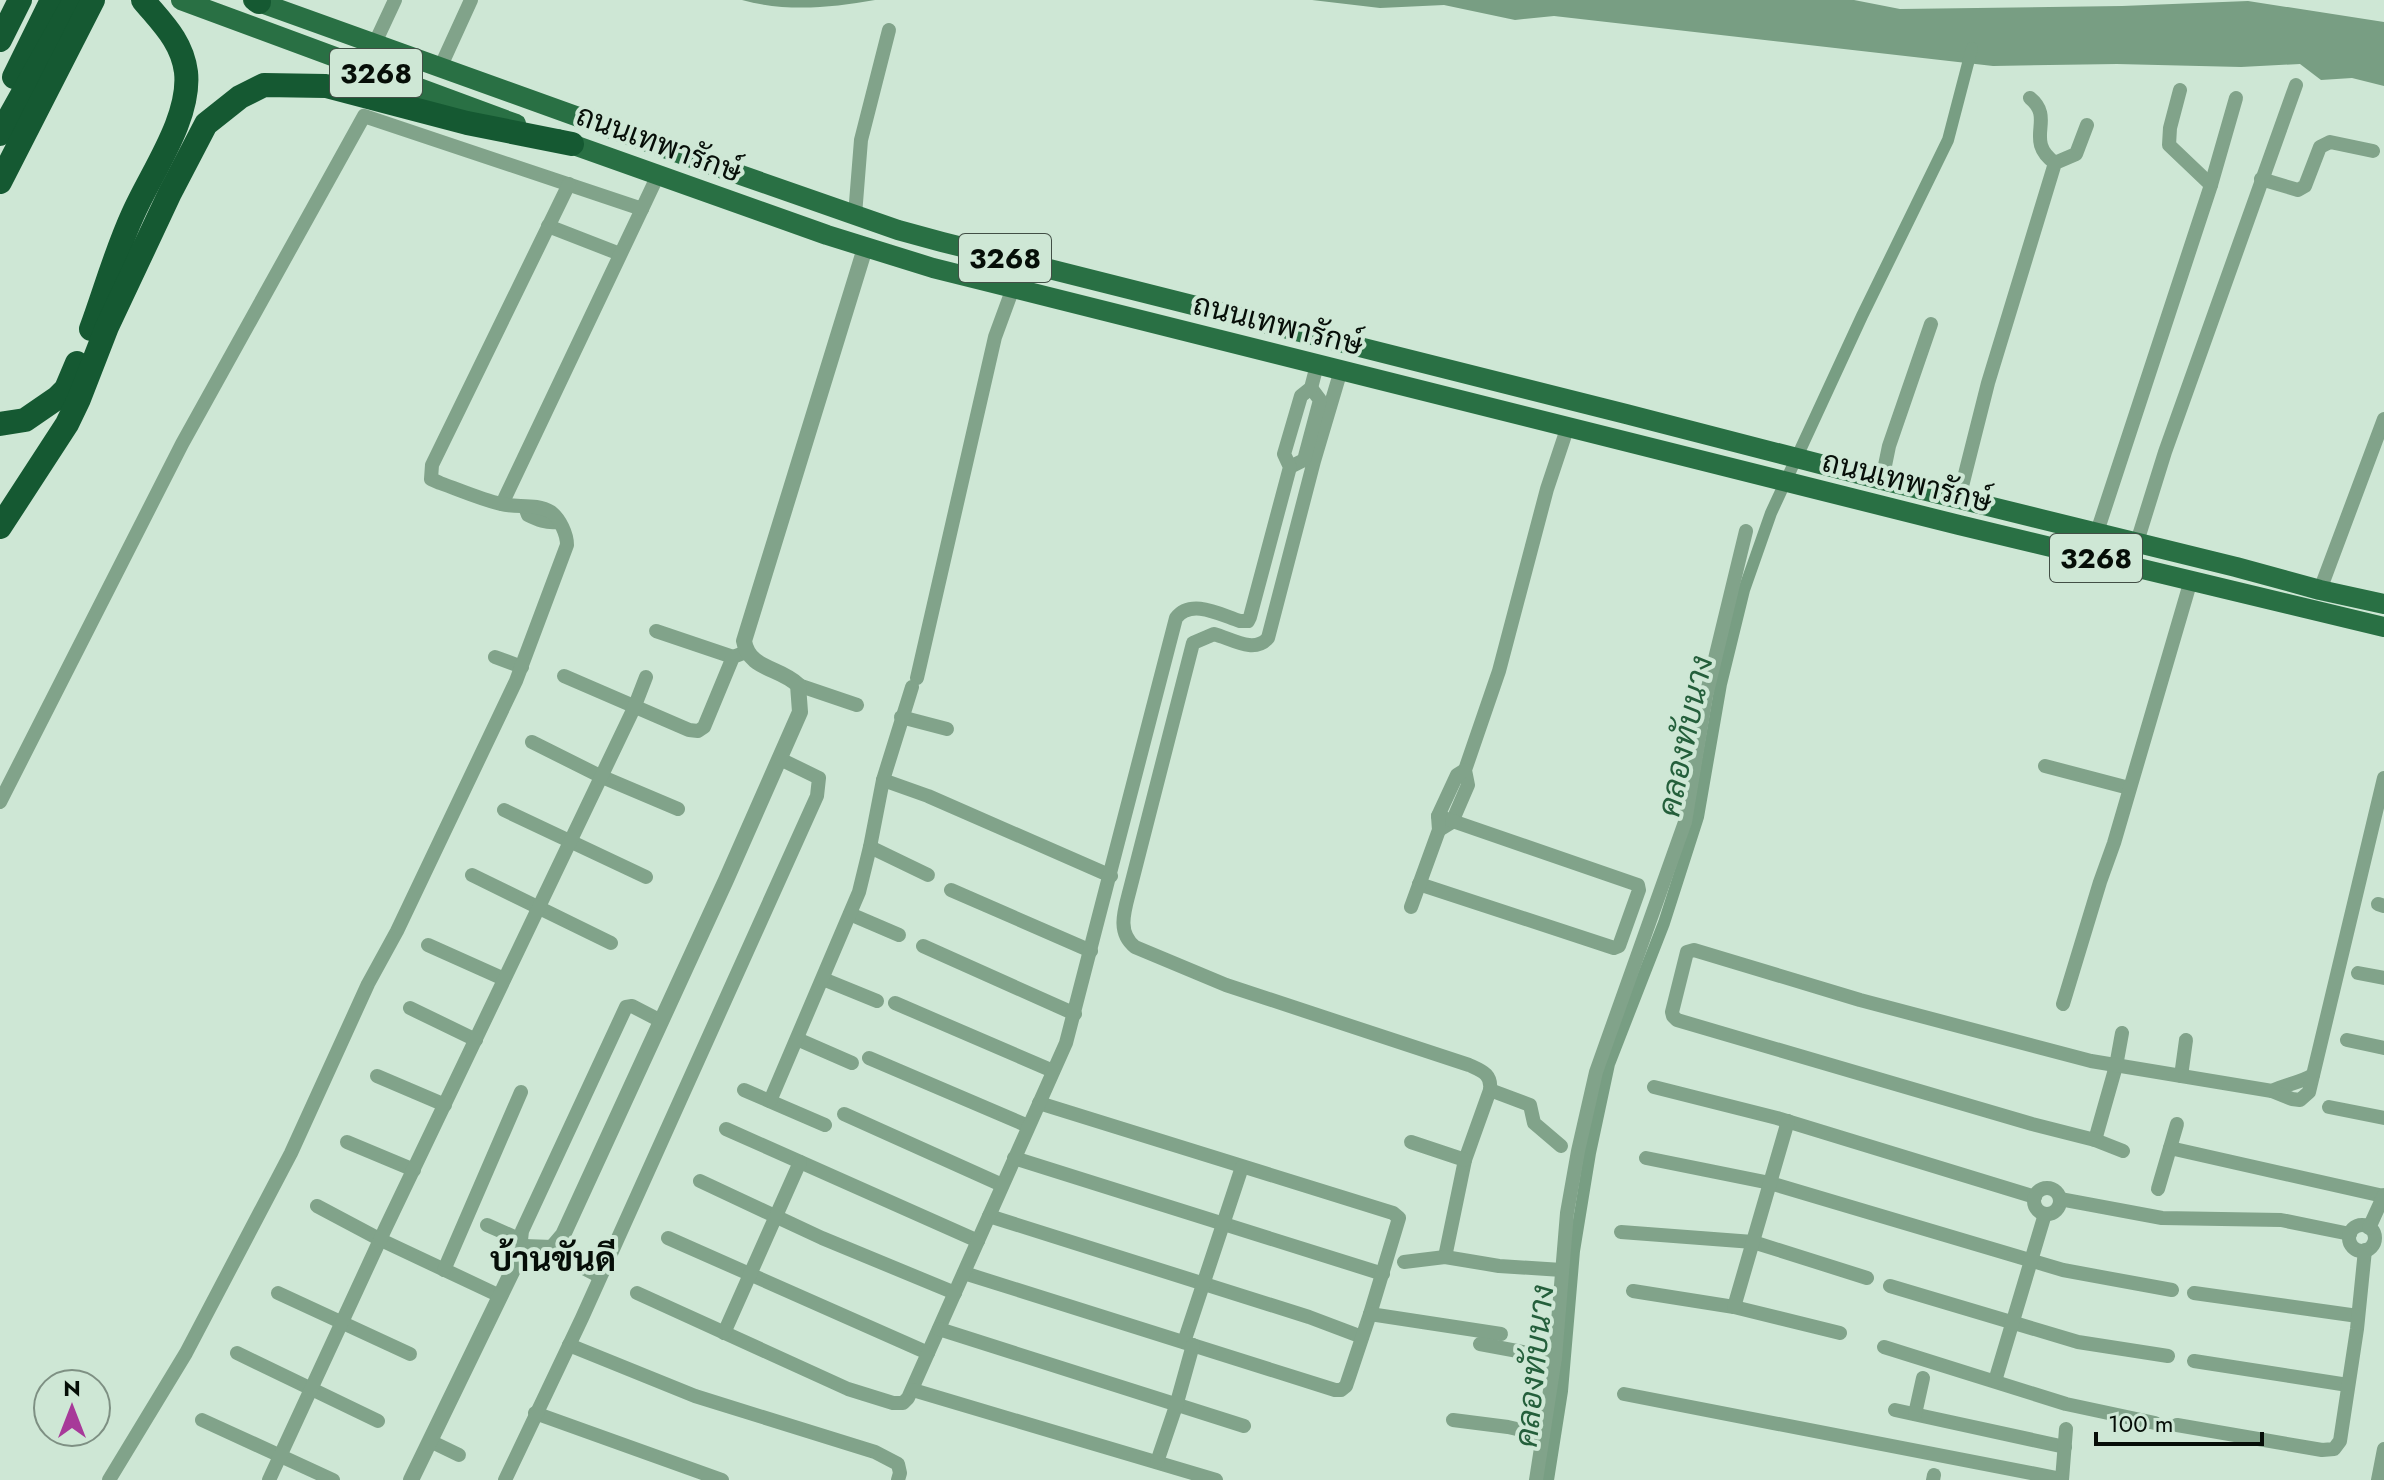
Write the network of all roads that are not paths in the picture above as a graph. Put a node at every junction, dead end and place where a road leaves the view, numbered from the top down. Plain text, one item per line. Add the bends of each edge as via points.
1 (20, 0) edge
2 (52, 0) edge
3 (75, 0) edge
4 (93, 0) edge
5 (143, 0) edge
6 (181, 0) edge
7 (395, 0) edge
8 (471, 0) edge
9 (256, 1) edge
10 (889, 30) dead end
11 (0, 40) edge
12 (374, 45) junction
13 (440, 68) junction
14 (2296, 85) dead end
15 (2180, 90) dead end
16 (2030, 98) dead end
17 (2236, 98) dead end
18 (0, 104) edge
19 (2087, 125) dead end
20 (0, 134) edge
21 (572, 144) junction
22 (2373, 151) dead end
23 (2055, 163) junction
24 (658, 175) junction
25 (2261, 179) junction
26 (0, 182) edge
27 (569, 184) junction
28 (2211, 185) junction
29 (642, 209) junction
30 (855, 215) junction
31 (548, 226) junction
32 (865, 248) junction
33 (620, 254) junction
34 (1013, 288) junction
35 (1931, 324) dead end
36 (1317, 365) junction
37 (1341, 370) junction
38 (2384, 419) edge
39 (0, 424) edge
40 (1568, 426) junction
41 (1882, 480) junction
42 (1959, 498) junction
43 (502, 504) junction
44 (0, 527) edge
45 (1746, 531) dead end
46 (2097, 532) junction
47 (2137, 542) junction
48 (2191, 580) junction
49 (2320, 590) junction
50 (2384, 604) edge
51 (2384, 627) edge
52 (656, 631) dead end
53 (739, 654) junction
54 (495, 657) dead end
55 (522, 667) junction
56 (564, 676) dead end
57 (646, 677) dead end
58 (798, 685) junction
59 (857, 705) dead end
60 (634, 708) junction
61 (901, 717) junction
62 (947, 729) dead end
63 (532, 742) dead end
64 (780, 759) junction
65 (2045, 766) dead end
66 (600, 776) junction
67 (2384, 778) edge
68 (883, 780) junction
69 (2129, 788) junction
70 (0, 802) edge
71 (678, 809) dead end
72 (504, 810) dead end
73 (1443, 823) junction
74 (569, 840) junction
75 (870, 847) junction
76 (472, 875) dead end
77 (928, 875) dead end
78 (1111, 876) junction
79 (646, 877) dead end
80 (1419, 884) junction
81 (951, 890) dead end
82 (1411, 907) dead end
83 (539, 908) junction
84 (850, 914) junction
85 (899, 935) dead end
86 (611, 943) dead end
87 (428, 945) dead end
88 (923, 946) dead end
89 (1091, 951) junction
90 (2358, 973) dead end
91 (2384, 978) edge
92 (504, 979) junction
93 (823, 979) junction
94 (877, 1001) dead end
95 (895, 1003) dead end
96 (2063, 1004) dead end
97 (410, 1008) dead end
98 (1075, 1014) junction
99 (661, 1021) junction
100 (2122, 1033) dead end
101 (797, 1039) junction
102 (476, 1040) junction
103 (2186, 1040) dead end
104 (2347, 1040) dead end
105 (2384, 1048) edge
106 (869, 1058) dead end
107 (852, 1063) dead end
108 (2116, 1066) junction
109 (1053, 1071) junction
110 (377, 1076) dead end
111 (2181, 1076) junction
112 (1654, 1087) dead end
113 (744, 1090) dead end
114 (1490, 1090) junction
115 (521, 1092) dead end
116 (770, 1101) junction
117 (1039, 1103) junction
118 (445, 1105) junction
119 (2329, 1107) dead end
120 (844, 1114) dead end
121 (2384, 1118) edge
122 (1788, 1121) junction
123 (2177, 1124) dead end
124 (825, 1125) dead end
125 (1028, 1126) junction
126 (726, 1129) dead end
127 (2095, 1140) junction
128 (347, 1142) dead end
129 (1411, 1142) dead end
130 (1561, 1146) dead end
131 (2170, 1148) junction
132 (2123, 1151) dead end
133 (1014, 1158) junction
134 (1646, 1158) dead end
135 (1465, 1160) junction
136 (800, 1162) junction
137 (1242, 1167) junction
138 (414, 1170) junction
139 (700, 1181) dead end
140 (1770, 1183) junction
141 (1002, 1185) junction
142 (2158, 1189) dead end
143 (2384, 1196) edge
144 (2035, 1197) junction
145 (2060, 1199) junction
146 (317, 1206) dead end
147 (2045, 1214) junction
148 (776, 1216) junction
149 (989, 1216) junction
150 (1222, 1224) junction
151 (487, 1225) dead end
152 (2369, 1228) junction
153 (1621, 1232) dead end
154 (2350, 1234) junction
155 (668, 1238) dead end
156 (381, 1240) junction
157 (978, 1241) junction
158 (1753, 1242) junction
159 (522, 1243) junction
160 (547, 1249) junction
161 (2365, 1250) junction
162 (1445, 1257) junction
163 (2029, 1261) junction
164 (1404, 1262) dead end
165 (444, 1270) junction
166 (1562, 1270) junction
167 (964, 1273) junction
168 (750, 1274) junction
169 (1383, 1274) junction
170 (599, 1276) junction
171 (1867, 1278) dead end
172 (1204, 1284) junction
173 (1890, 1286) dead end
174 (2172, 1290) dead end
175 (1633, 1291) dead end
176 (278, 1293) dead end
177 (637, 1293) dead end
178 (955, 1293) junction
179 (2194, 1293) dead end
180 (500, 1296) junction
181 (1734, 1307) junction
182 (1370, 1314) junction
183 (2358, 1316) junction
184 (2012, 1322) junction
185 (343, 1323) junction
186 (939, 1329) junction
187 (724, 1333) junction
188 (1840, 1333) dead end
189 (1501, 1334) dead end
190 (1362, 1337) junction
191 (1188, 1343) junction
192 (1480, 1344) dead end
193 (569, 1345) junction
194 (1884, 1347) dead end
195 (237, 1353) dead end
196 (928, 1353) junction
197 (410, 1354) dead end
198 (2168, 1356) dead end
199 (1555, 1358) junction
200 (2194, 1361) dead end
201 (1923, 1378) dead end
202 (1995, 1381) junction
203 (2348, 1385) junction
204 (312, 1390) junction
205 (913, 1390) junction
206 (1624, 1394) dead end
207 (1176, 1406) junction
208 (1895, 1410) dead end
209 (535, 1413) junction
210 (1915, 1414) junction
211 (202, 1420) dead end
212 (1453, 1420) dead end
213 (378, 1421) dead end
214 (2155, 1423) dead end
215 (2177, 1425) dead end
216 (1244, 1426) dead end
217 (2066, 1429) dead end
218 (1543, 1435) junction
219 (430, 1441) junction
220 (2065, 1447) junction
221 (2384, 1449) edge
222 (459, 1455) dead end
223 (280, 1456) junction
224 (1157, 1462) junction
225 (109, 1480) edge
226 (269, 1480) edge
227 (333, 1480) edge
228 (411, 1480) edge
229 (505, 1480) edge
230 (722, 1480) edge
231 (898, 1480) edge
232 (1216, 1480) edge
233 (1536, 1480) edge
234 (2062, 1480) edge
235 (2378, 1480) edge

1 - 11 highway
2 - 18 highway
3 - 20 highway
4 - 26 highway
5 - 39 highway via 180,49 186,74 175,127 132,214 66,389 25,420
6 - 21 main road, ถนนเทพารักษ์ / 3268
7 - 12 street
8 - 13 street
9 - 12 main road, ถนนเทพารักษ์ / 3268
10 - 30 street via 861,140
12 - 13 main road, ถนนเทพารักษ์ / 3268
13 - 30 main road, ถนนเทพารักษ์ / 3268
14 - 25 street
15 - 28 street via 2169,145
16 - 23 street via 2040,110 2040,148
17 - 28 street
19 - 23 street via 2076,154
21 - 24 main road, ถนนเทพารักษ์ / 3268
21 - 44 highway via 326,86 264,85 240,97 206,124 107,327 67,424
22 - 25 street via 2324,143 2305,186 2298,190
23 - 42 street
24 - 29 street
24 - 32 main road, ถนนเทพารักษ์ / 3268
25 - 47 street
27 - 29 street
27 - 31 street
27 - 70 street via 364,116 182,444
28 - 46 street
29 - 33 street
30 - 41 main road, ถนนเทพารักษ์ / 3268 via 1012,260
31 - 33 street
31 - 43 street via 432,465 431,479
32 - 34 main road, ถนนเทพารักษ์ / 3268
32 - 53 street
33 - 43 street
34 - 36 main road, ถนนเทพารักษ์ / 3268
34 - 61 street via 995,337 914,683
35 - 41 street
36 - 37 main road, ถนนเทพารักษ์ / 3268
36 - 78 street via 1311,388 1320,400 1304,460 1290,467 1248,621 1191,608 1176,618
37 - 40 main road, ถนนเทพารักษ์ / 3268
37 - 114 street via 1268,638 1245,645 1214,634 1193,643 1130,889 1125,935 1145,953 1198,975 1469,1065 1488,1075
38 - 49 street
40 - 48 main road, ถนนเทพารักษ์ / 3268
40 - 73 street via 1499,671
41 - 42 main road, ถนนเทพารักษ์ / 3268
42 - 46 main road, ถนนเทพารักษ์ / 3268
43 - 55 street via 552,513 567,545
45 - 166 street via 1706,696 1680,838 1596,1072 1571,1189
46 - 47 main road, ถนนเทพารักษ์ / 3268
47 - 49 main road, ถนนเทพารักษ์ / 3268
48 - 51 main road, ถนนเทพารักษ์ / 3268
48 - 69 street
49 - 50 main road, ถนนเทพารักษ์ / 3268
52 - 53 street
53 - 58 street
53 - 60 street via 698,731
54 - 55 street
55 - 225 street via 258,1218 186,1353
56 - 60 street
57 - 60 street
58 - 59 street
58 - 64 street via 800,712
60 - 66 street
61 - 62 street
61 - 68 street
63 - 66 street
64 - 99 street
64 - 170 street via 819,778 817,796
65 - 69 street
66 - 71 street
66 - 74 street
67 - 111 street via 2313,1075 2272,1091
68 - 75 street
68 - 78 street
69 - 96 street
72 - 74 street
73 - 80 street
73 - 80 street via 1638,885 1619,946 1608,947
74 - 79 street
74 - 83 street
75 - 77 street
75 - 84 street
76 - 83 street
78 - 89 street
80 - 82 street
81 - 89 street
83 - 86 street
83 - 92 street
84 - 85 street
84 - 93 street
87 - 92 street
88 - 98 street
89 - 98 street
90 - 91 street
92 - 102 street
93 - 94 street
93 - 101 street
95 - 109 street
97 - 102 street
98 - 109 street
99 - 159 street via 626,1007 522,1231
99 - 160 street via 563,1235
100 - 108 street
101 - 107 street
101 - 116 street
102 - 118 street
103 - 111 street
104 - 105 street
106 - 125 street
108 - 111 street
108 - 127 street
108 - 127 street via 1860,1000 1694,950 1684,959 1672,1012 1677,1020
109 - 117 street
110 - 118 street
112 - 122 street
113 - 116 street
114 - 130 street via 1530,1105 1539,1130
114 - 135 street
115 - 165 street
116 - 124 street
117 - 125 street
117 - 137 street
118 - 138 street
119 - 121 street
120 - 141 street
122 - 140 street
122 - 144 street
123 - 131 street
125 - 133 street
126 - 136 street
127 - 132 street
128 - 138 street
129 - 135 street
131 - 142 street
131 - 143 street
133 - 141 street
133 - 150 street
134 - 140 street
135 - 162 street
136 - 148 street
136 - 157 street
137 - 150 street
137 - 169 street via 1393,1213 1399,1222
138 - 156 street
139 - 148 street
140 - 158 street
140 - 163 street
141 - 149 street
143 - 152 street
144 - 145 street via 2048,1188
144 - 147 street via 2036,1208
145 - 147 street via 2056,1211
145 - 154 street via 2162,1218 2281,1220
146 - 156 street
147 - 163 street
148 - 168 street
148 - 178 street
149 - 157 street
149 - 172 street
150 - 169 street
150 - 172 street
151 - 159 street
152 - 154 street via 2356,1227
152 - 161 street via 2374,1243
153 - 158 street
154 - 161 street via 2351,1245
155 - 168 street
156 - 165 street
156 - 185 street
157 - 167 street
158 - 171 street
158 - 181 street
159 - 160 street
159 - 180 street
160 - 170 street
161 - 183 street
162 - 164 street
162 - 166 street
163 - 174 street
163 - 184 street
165 - 180 street
166 - 199 street
167 - 178 street
167 - 191 street
168 - 187 street
168 - 196 street
169 - 182 street
170 - 193 street
172 - 190 street
172 - 191 street
173 - 184 street
175 - 181 street
176 - 185 street
177 - 187 street
178 - 186 street
179 - 183 street
180 - 219 street
181 - 188 street
182 - 189 street
182 - 190 street
183 - 203 street
184 - 198 street via 2078,1342
184 - 202 street
185 - 197 street
185 - 204 street
186 - 196 street
186 - 207 street
187 - 205 street via 882,1400 903,1403
190 - 191 street via 1341,1390
191 - 207 street
192 - 199 street
193 - 209 street
193 - 231 street via 695,1396 875,1452 898,1464
194 - 202 street
195 - 204 street
196 - 205 street
199 - 218 street
200 - 203 street
201 - 210 street
202 - 214 street via 2066,1404
203 - 215 street via 2340,1441 2334,1449
204 - 213 street
204 - 223 street
205 - 224 street
206 - 234 street
207 - 216 street
207 - 224 street
208 - 210 street
209 - 229 street
209 - 230 street
210 - 220 street
211 - 223 street
212 - 218 street
217 - 220 street
218 - 233 street
219 - 222 street
219 - 228 street
220 - 234 street
221 - 235 street
223 - 226 street
223 - 227 street
224 - 232 street

